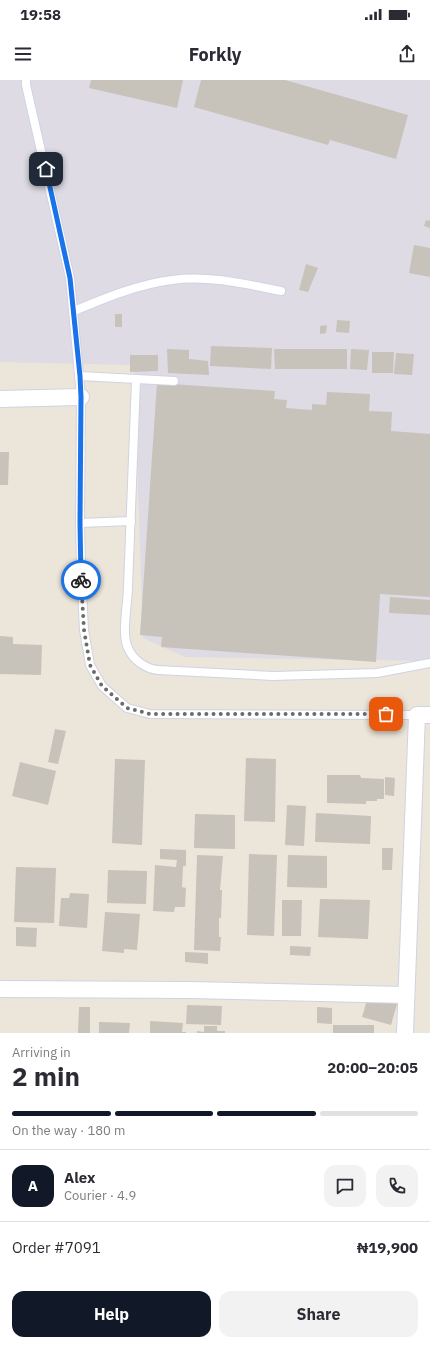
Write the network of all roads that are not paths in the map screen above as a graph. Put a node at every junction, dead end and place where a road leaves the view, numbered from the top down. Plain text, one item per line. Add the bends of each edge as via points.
1 (26, 80) edge
2 (281, 292) dead end
3 (74, 311) junction
4 (80, 376) junction
5 (136, 380) junction
6 (174, 381) dead end
7 (81, 397) junction
8 (0, 399) edge
9 (131, 521) junction
10 (80, 523) junction
11 (430, 663) edge
12 (424, 714) edge
13 (0, 989) edge
14 (406, 995) junction
15 (404, 1033) edge

1 - 3 lane via 70,278
2 - 3 lane via 202,279 172,280 105,298
3 - 4 lane
4 - 5 lane
4 - 7 lane
5 - 6 lane
5 - 9 lane
7 - 8 street
7 - 10 lane
9 - 10 lane
9 - 11 lane via 125,636 128,648 150,670 273,676 377,673
10 - 12 lane via 84,630 90,665 102,686 127,708 150,714
12 - 14 street
13 - 14 street
14 - 15 street

